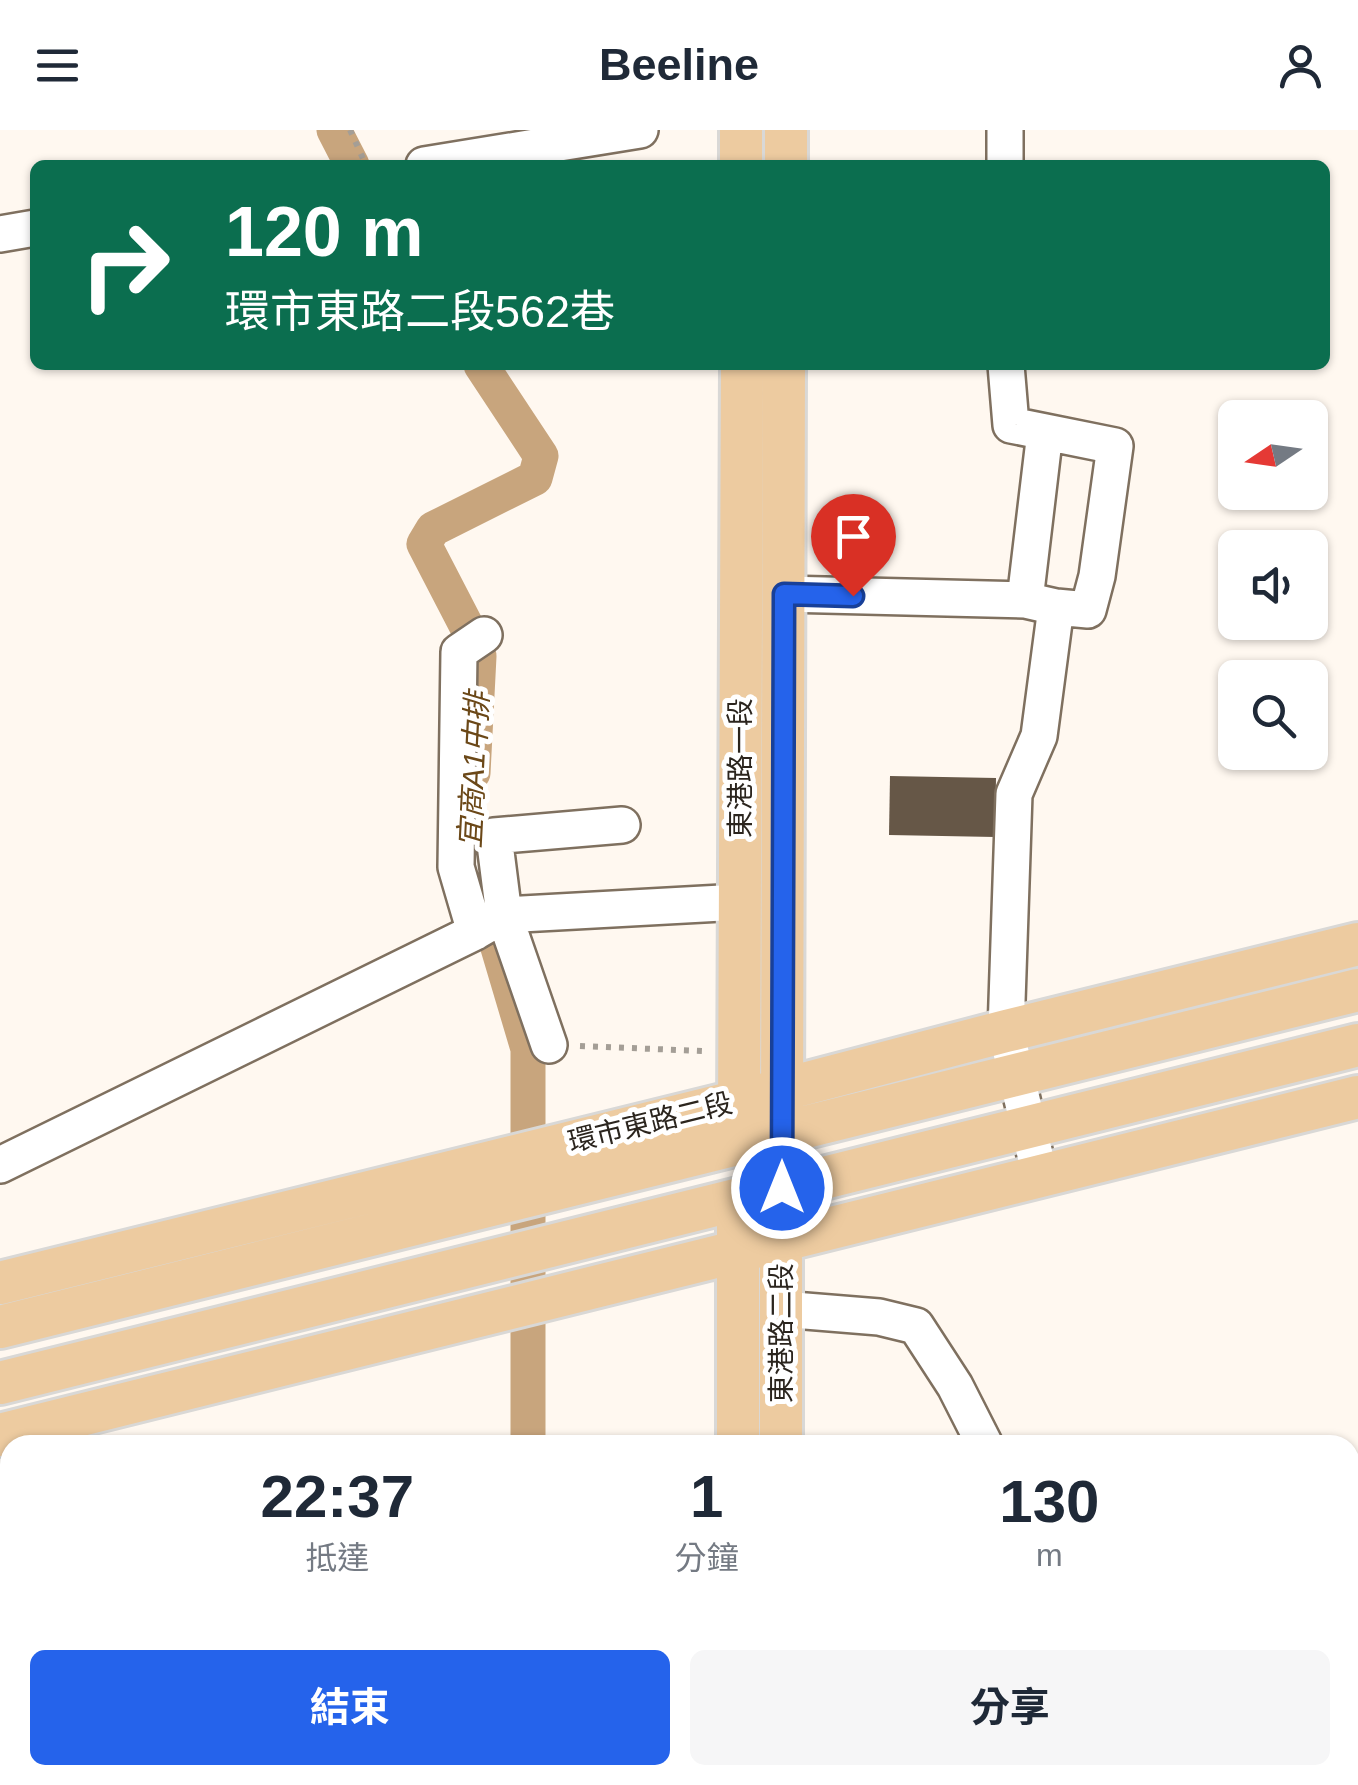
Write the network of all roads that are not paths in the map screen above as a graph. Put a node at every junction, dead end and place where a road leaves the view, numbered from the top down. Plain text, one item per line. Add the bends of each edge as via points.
1 (640, 130) edge
2 (741, 130) edge
3 (786, 130) edge
4 (1005, 130) edge
5 (455, 160) edge
6 (741, 160) edge
7 (786, 160) edge
8 (1006, 160) edge
9 (30, 229) edge
10 (0, 234) edge
11 (743, 370) edge
12 (783, 370) edge
13 (1006, 370) edge
14 (1044, 432) junction
15 (762, 499) junction
16 (784, 594) junction
17 (1041, 604) junction
18 (484, 635) dead end
19 (622, 825) dead end
20 (740, 902) junction
21 (489, 924) junction
22 (1358, 944) edge
23 (1358, 990) edge
24 (1006, 1031) junction
25 (549, 1045) road end
26 (1358, 1045) edge
27 (1016, 1074) junction
28 (782, 1088) junction
29 (1358, 1098) edge
30 (739, 1101) junction
31 (1029, 1126) junction
32 (781, 1161) junction
33 (0, 1165) edge
34 (738, 1171) junction
35 (1040, 1176) junction
36 (782, 1240) junction
37 (739, 1252) junction
38 (0, 1283) edge
39 (781, 1309) junction
40 (0, 1327) edge
41 (0, 1382) edge
42 (0, 1435) edge
43 (738, 1435) edge
44 (782, 1435) edge
45 (979, 1435) edge

1 - 5 street
2 - 6 main road
3 - 7 main road
4 - 8 street
9 - 10 street
11 - 15 main road, 東港路一段
12 - 15 main road, 東港路一段
13 - 14 street via 1011,425
14 - 17 street
14 - 17 street via 1115,446 1088,610
15 - 16 main road, 東港路一段
15 - 20 main road, 東港路一段
16 - 17 street
16 - 28 main road, 東港路一段
17 - 24 street via 1039,736 1014,794
18 - 21 street via 459,652 456,867
19 - 21 street via 494,836
20 - 21 street
20 - 30 main road, 東港路一段
21 - 25 street
21 - 33 street
22 - 24 main road, 環市東路二段
23 - 27 main road, 環市東路二段
24 - 27 street
24 - 28 main road, 環市東路二段
26 - 31 main road, 環市東路二段
27 - 31 street
27 - 32 main road, 環市東路二段
28 - 30 main road, 環市東路二段
28 - 32 main road, 東港路一段
29 - 35 main road
30 - 34 main road, 東港路一段
30 - 38 main road, 環市東路二段
31 - 32 main road, 環市東路二段
31 - 35 street
32 - 34 main road, 環市東路二段
32 - 36 main road, 東港路二段
34 - 37 main road, 東港路二段
34 - 40 main road, 環市東路二段
34 - 41 main road, 環市東路二段
35 - 36 main road
36 - 37 main road
36 - 39 main road, 東港路二段
37 - 42 main road
37 - 43 main road, 東港路二段
39 - 44 main road, 東港路二段
39 - 45 street via 916,1326

